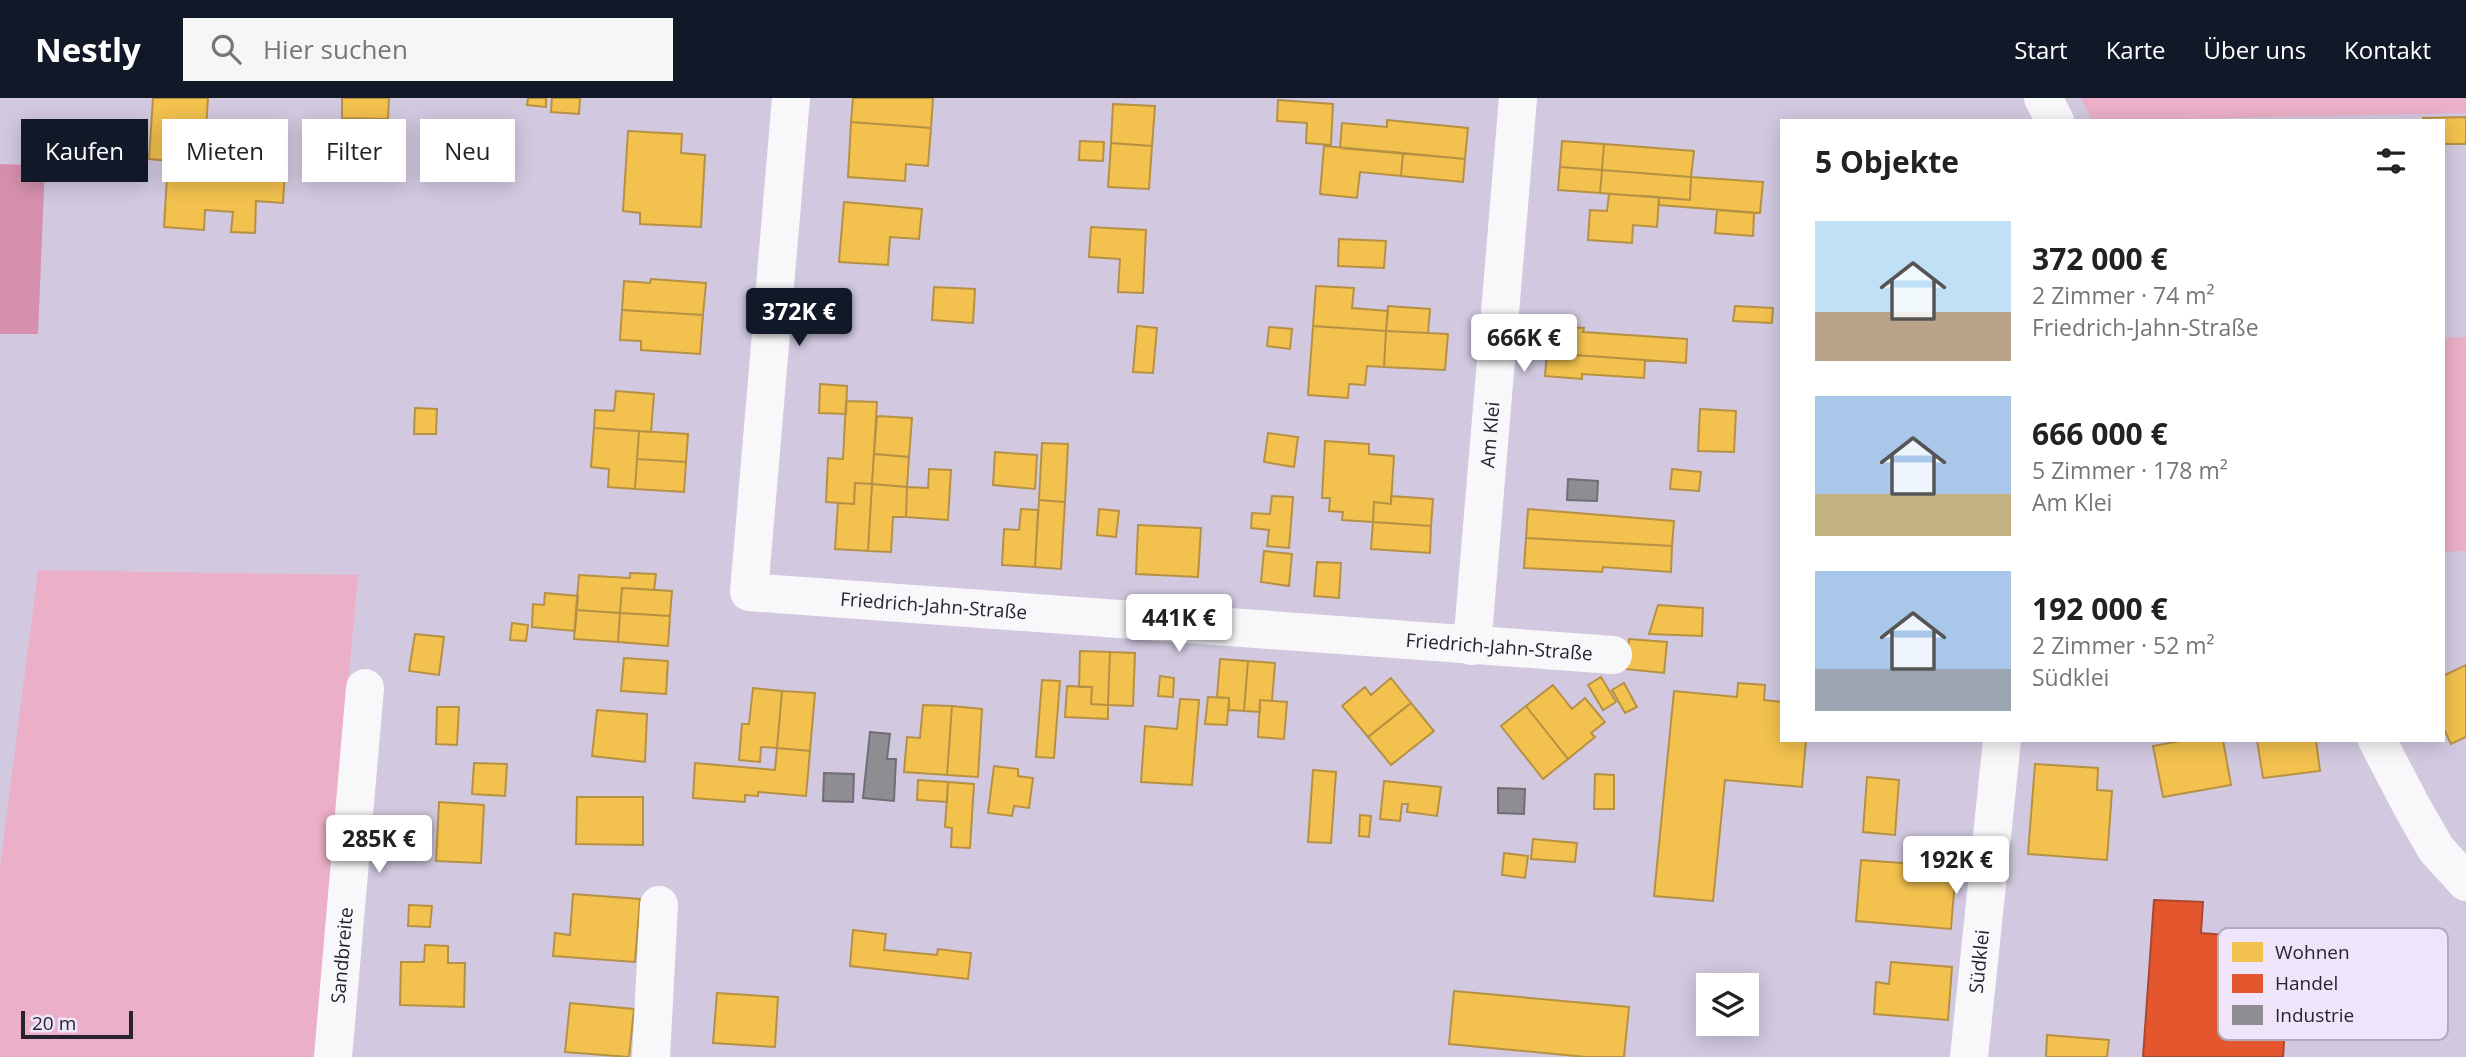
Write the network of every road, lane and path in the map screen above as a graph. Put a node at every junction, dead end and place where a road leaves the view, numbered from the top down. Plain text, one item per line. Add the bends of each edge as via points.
1 (791, 98) edge
2 (1518, 98) edge
3 (2043, 98) edge
4 (2054, 119) edge
5 (1472, 646) junction
6 (1613, 655) dead end
7 (365, 688) dead end
8 (2002, 742) edge
9 (2378, 742) edge
10 (2466, 882) edge
11 (659, 905) dead end
12 (334, 1057) edge
13 (651, 1057) edge
14 (1969, 1057) edge

1 - 5 street, Friedrich-Jahn-Straße via 749,592
2 - 5 street, Am Klei
3 - 4 street
5 - 6 street, Friedrich-Jahn-Straße
7 - 12 street, Sandbreite
8 - 14 street, Südklei
9 - 10 street via 2436,849
11 - 13 street

